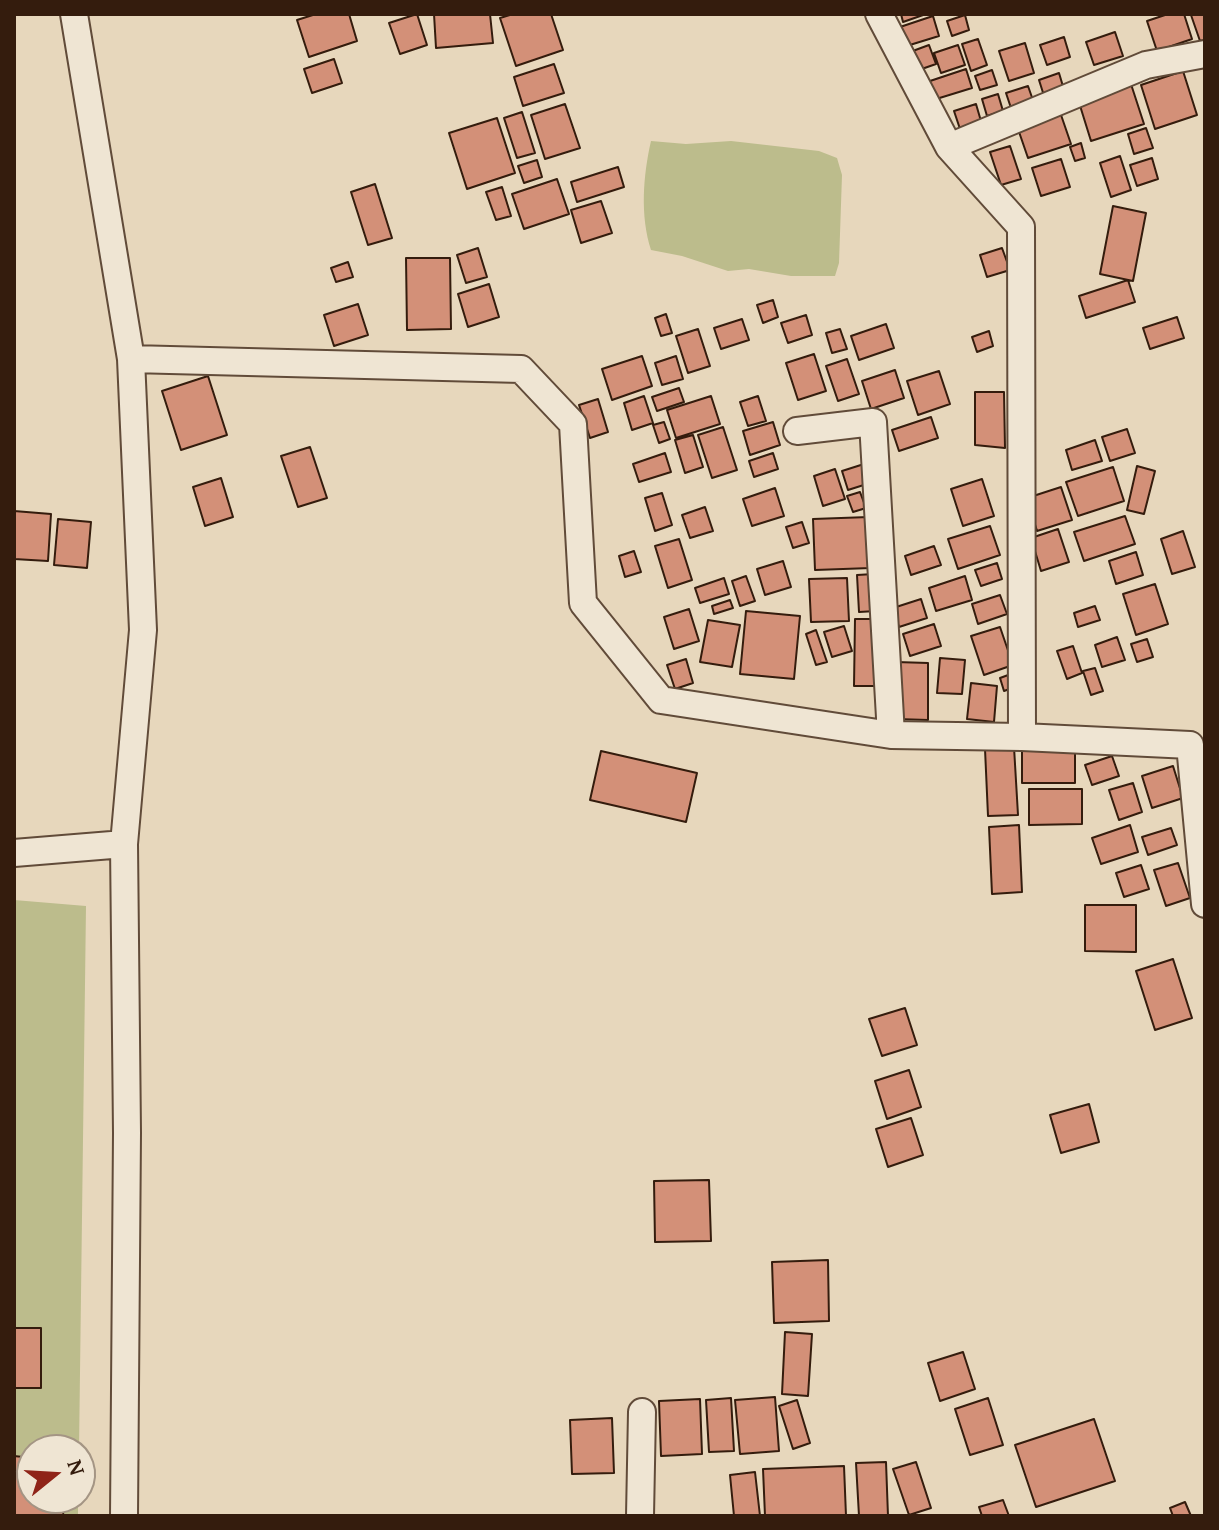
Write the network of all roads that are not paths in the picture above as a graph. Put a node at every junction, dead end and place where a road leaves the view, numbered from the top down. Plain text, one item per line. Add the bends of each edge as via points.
1 (74, 14) edge
2 (879, 14) edge
3 (1205, 54) edge
4 (949, 147) junction
5 (131, 359) junction
6 (797, 431) dead end
7 (891, 735) junction
8 (1022, 737) junction
9 (124, 844) junction
10 (14, 853) edge
11 (1205, 904) edge
12 (642, 1412) dead end
13 (124, 1516) edge
14 (640, 1516) edge

1 - 5 street
2 - 4 street
3 - 4 street via 1146,65
4 - 8 street via 1021,227
5 - 7 street via 521,369 573,424 583,603 661,700
5 - 9 street via 143,630
6 - 7 street via 873,422
7 - 8 street
8 - 11 street via 1190,745
9 - 10 street
9 - 13 street
12 - 14 street

